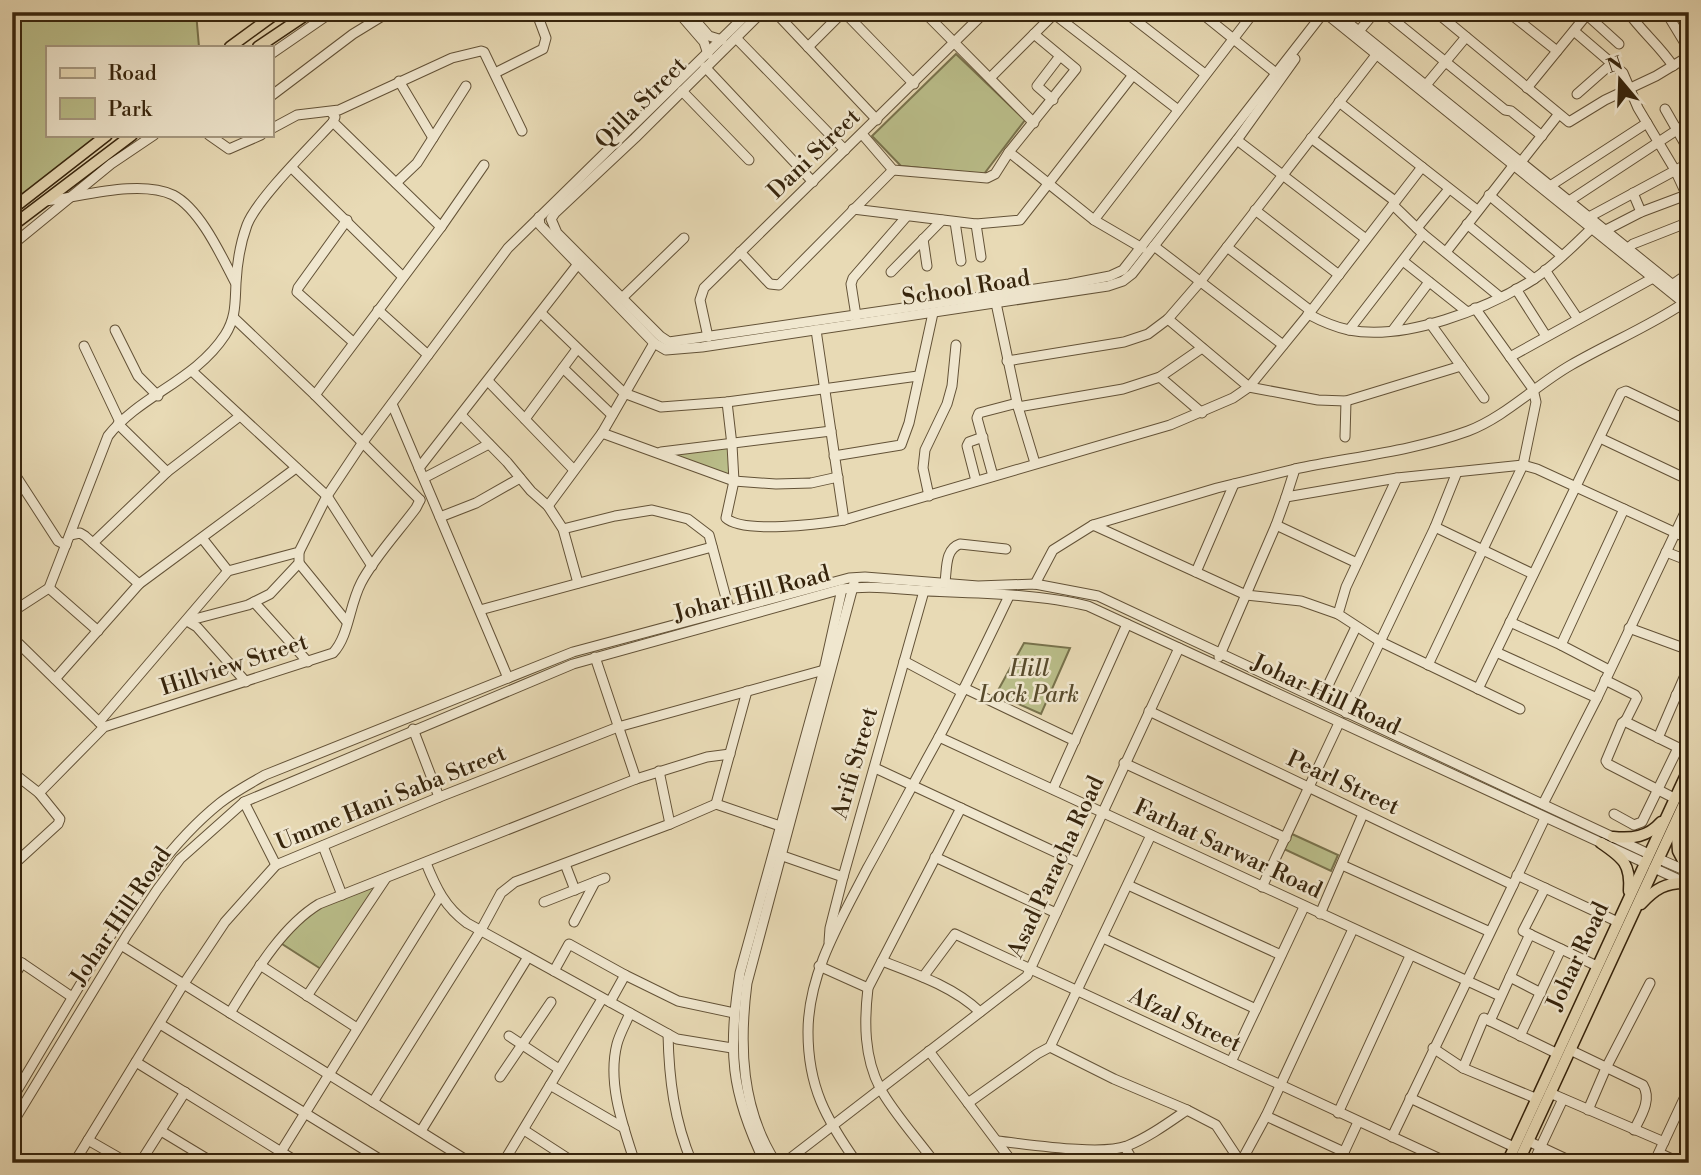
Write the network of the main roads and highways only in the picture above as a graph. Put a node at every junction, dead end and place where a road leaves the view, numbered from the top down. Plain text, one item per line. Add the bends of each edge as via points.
1 (278, 12) edge
2 (310, 12) edge
3 (231, 46) edge
4 (259, 46) edge
5 (106, 136) edge
6 (130, 136) edge
7 (12, 209) edge
8 (12, 226) edge
9 (1689, 768) edge
10 (1689, 794) edge
11 (1671, 819) junction
12 (1613, 837) road end
13 (1601, 843) road end
14 (1652, 861) junction
15 (1688, 878) edge
16 (1629, 898) junction
17 (1636, 908) junction
18 (1557, 1061) junction
19 (1507, 1163) edge
20 (1518, 1163) edge

1 - 3 main road
2 - 4 main road
5 - 7 main road
6 - 8 main road
9 - 11 main road, Johar Road via 1674,797
10 - 11 main road, Johar Road
11 - 12 main road via 1631,839
11 - 14 main road, Johar Road
11 - 15 main road
13 - 16 main road via 1627,864
14 - 16 main road, Johar Road
14 - 17 main road, Johar Road
15 - 17 main road via 1662,886
16 - 18 main road, Johar Road
17 - 18 main road, Johar Road via 1570,1050
18 - 19 main road, Johar Road
18 - 20 main road, Johar Road via 1550,1093

